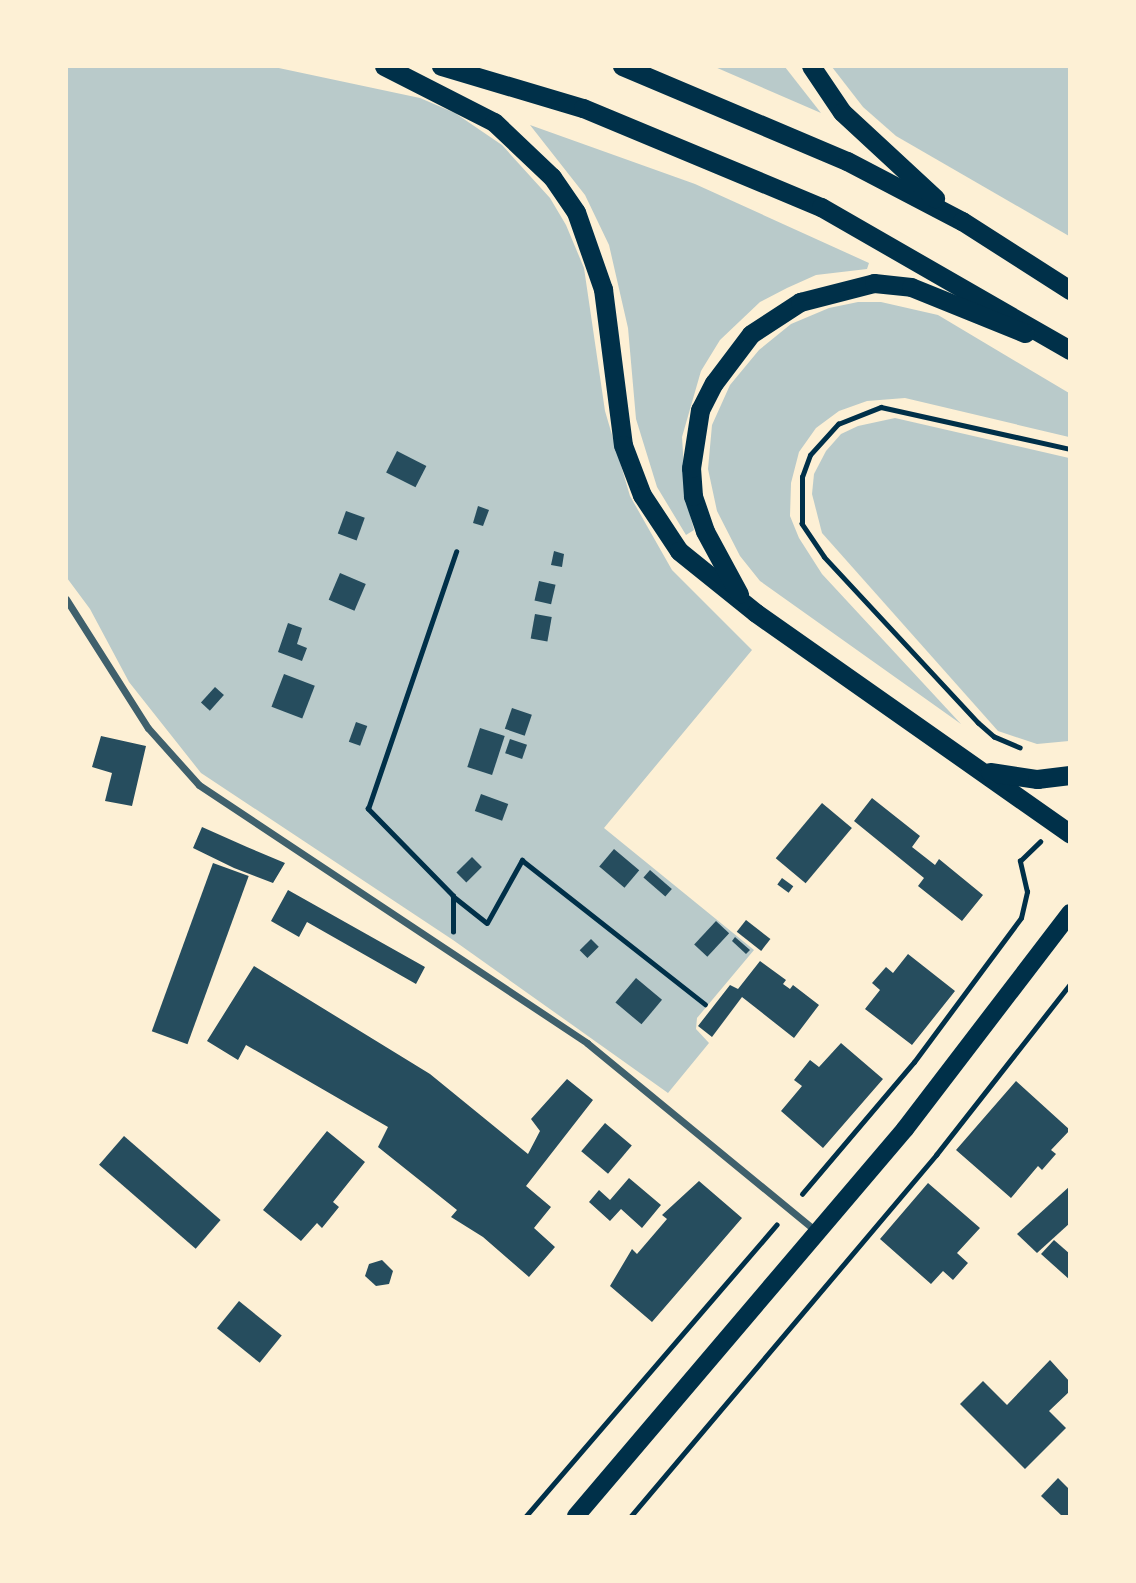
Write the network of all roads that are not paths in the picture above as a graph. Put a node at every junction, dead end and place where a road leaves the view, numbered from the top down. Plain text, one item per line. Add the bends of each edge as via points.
1 (384, 66) edge
2 (441, 66) edge
3 (622, 66) edge
4 (811, 66) edge
5 (962, 221) junction
6 (1069, 290) edge
7 (1069, 352) edge
8 (66, 599) edge
9 (756, 613) junction
10 (985, 771) junction
11 (1069, 775) edge
12 (1063, 829) edge
13 (1069, 912) edge
14 (818, 1232) junction
15 (576, 1517) edge

1 - 9 highway via 494,122 552,177 576,212 603,289 623,445 642,495 679,551
2 - 7 highway via 583,108 821,207
3 - 5 highway via 846,161
4 - 5 highway via 868,139
5 - 6 highway
7 - 9 highway via 943,298 911,287 874,284 800,302 751,334 714,383 701,410 691,468 694,496 714,551 732,586
8 - 14 street via 148,727 199,785 631,1075
9 - 10 highway
10 - 11 highway via 1037,779
10 - 12 highway
13 - 14 main road via 964,1057
14 - 15 main road

